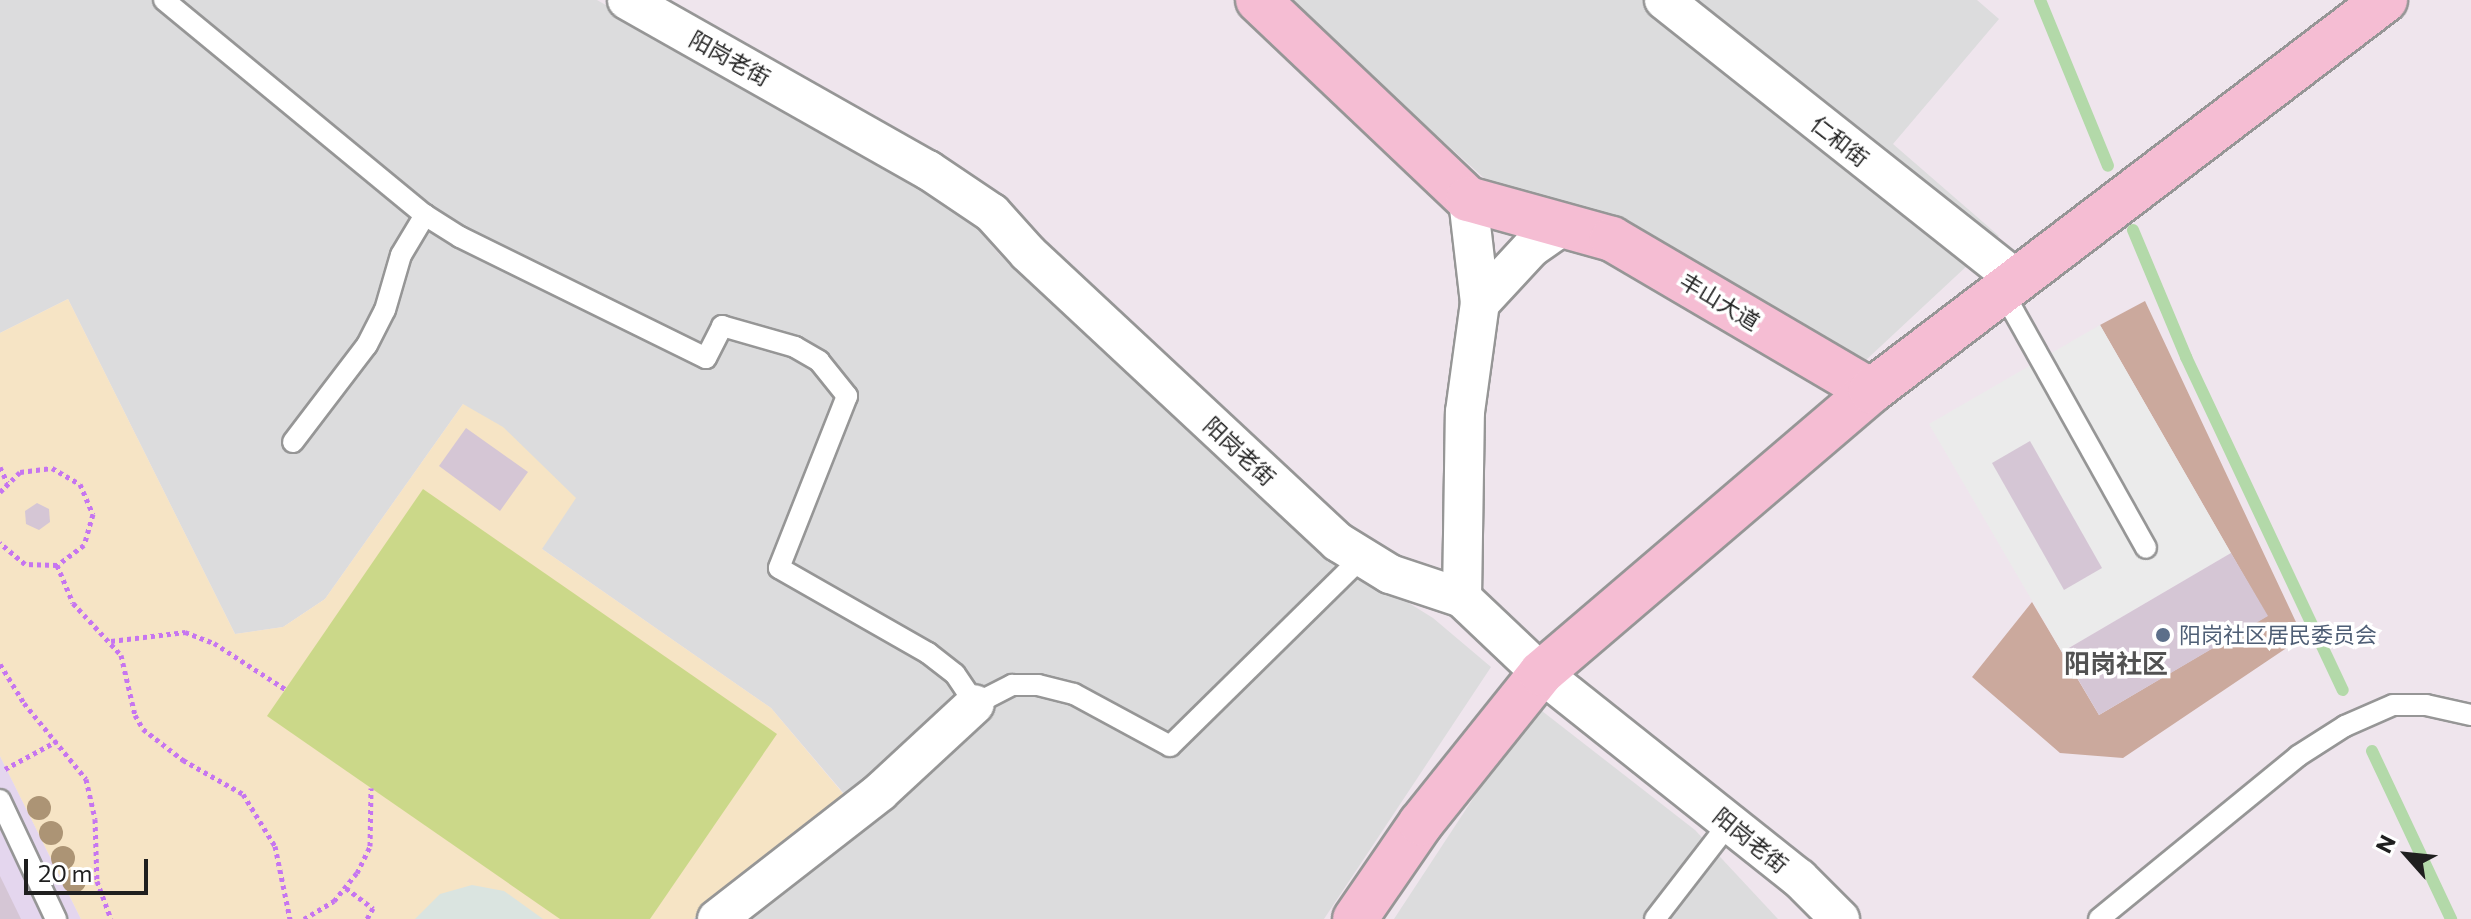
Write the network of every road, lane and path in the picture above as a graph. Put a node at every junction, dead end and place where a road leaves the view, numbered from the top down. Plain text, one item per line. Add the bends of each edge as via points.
1 (164, 0) edge
2 (627, 0) edge
3 (1258, 0) edge
4 (1664, 0) edge
5 (2385, 0) edge
6 (1468, 199) junction
7 (425, 215) junction
8 (1563, 226) junction
9 (2011, 286) junction
10 (1480, 303) junction
11 (1871, 391) junction
12 (293, 442) dead end
13 (0, 467) edge
14 (7, 482) junction
15 (0, 492) edge
16 (0, 543) edge
17 (2146, 548) dead end
18 (1361, 558) junction
19 (57, 565) junction
20 (1462, 598) junction
21 (111, 641) junction
22 (0, 664) edge
23 (1541, 673) junction
24 (285, 689) dead end
25 (975, 704) junction
26 (2471, 715) edge
27 (57, 741) junction
28 (0, 772) edge
29 (371, 788) dead end
30 (0, 800) edge
31 (1730, 822) junction
32 (346, 888) junction
33 (56, 919) edge
34 (111, 919) edge
35 (290, 919) edge
36 (304, 919) edge
37 (367, 919) edge
38 (717, 919) edge
39 (1355, 919) edge
40 (1655, 919) edge
41 (1840, 919) edge
42 (2099, 919) edge

1 - 7 lane
2 - 18 street, 阳岗老街 via 928,170 992,213 1028,253
3 - 6 street, 丰山大道
4 - 9 street, 仁和街
5 - 9 street
6 - 8 street, 丰山大道
6 - 10 street
7 - 12 lane via 401,255 385,310 367,345
7 - 25 lane via 706,358 722,326 795,347 819,361 847,396 779,568 928,653 955,674
8 - 10 street via 1531,248
8 - 11 street, 丰山大道 via 1612,239
9 - 11 street
9 - 17 lane
10 - 20 street via 1465,412
11 - 23 street
13 - 14 path
14 - 15 path
14 - 19 path via 20,472 44,467 68,473 89,498 91,530 72,557
16 - 19 path via 25,564
18 - 20 street, 阳岗老街 via 1390,574
18 - 25 lane via 1170,746 1074,694 1038,685 1012,685
19 - 21 path via 73,603
20 - 23 street, 阳岗老街
21 - 24 path via 185,632 214,643
21 - 35 path via 127,668 135,715 143,729 183,760 230,782 243,794 275,846
22 - 27 path
23 - 31 street, 阳岗老街
23 - 39 street via 1429,812
25 - 38 street via 880,792
26 - 42 lane via 2426,705 2393,705 2345,726 2298,756
27 - 28 path
27 - 34 path via 92,795 97,881
29 - 32 path via 370,846
30 - 33 lane
31 - 40 lane
31 - 41 street, 阳岗老街
32 - 36 path
32 - 37 path via 373,908

